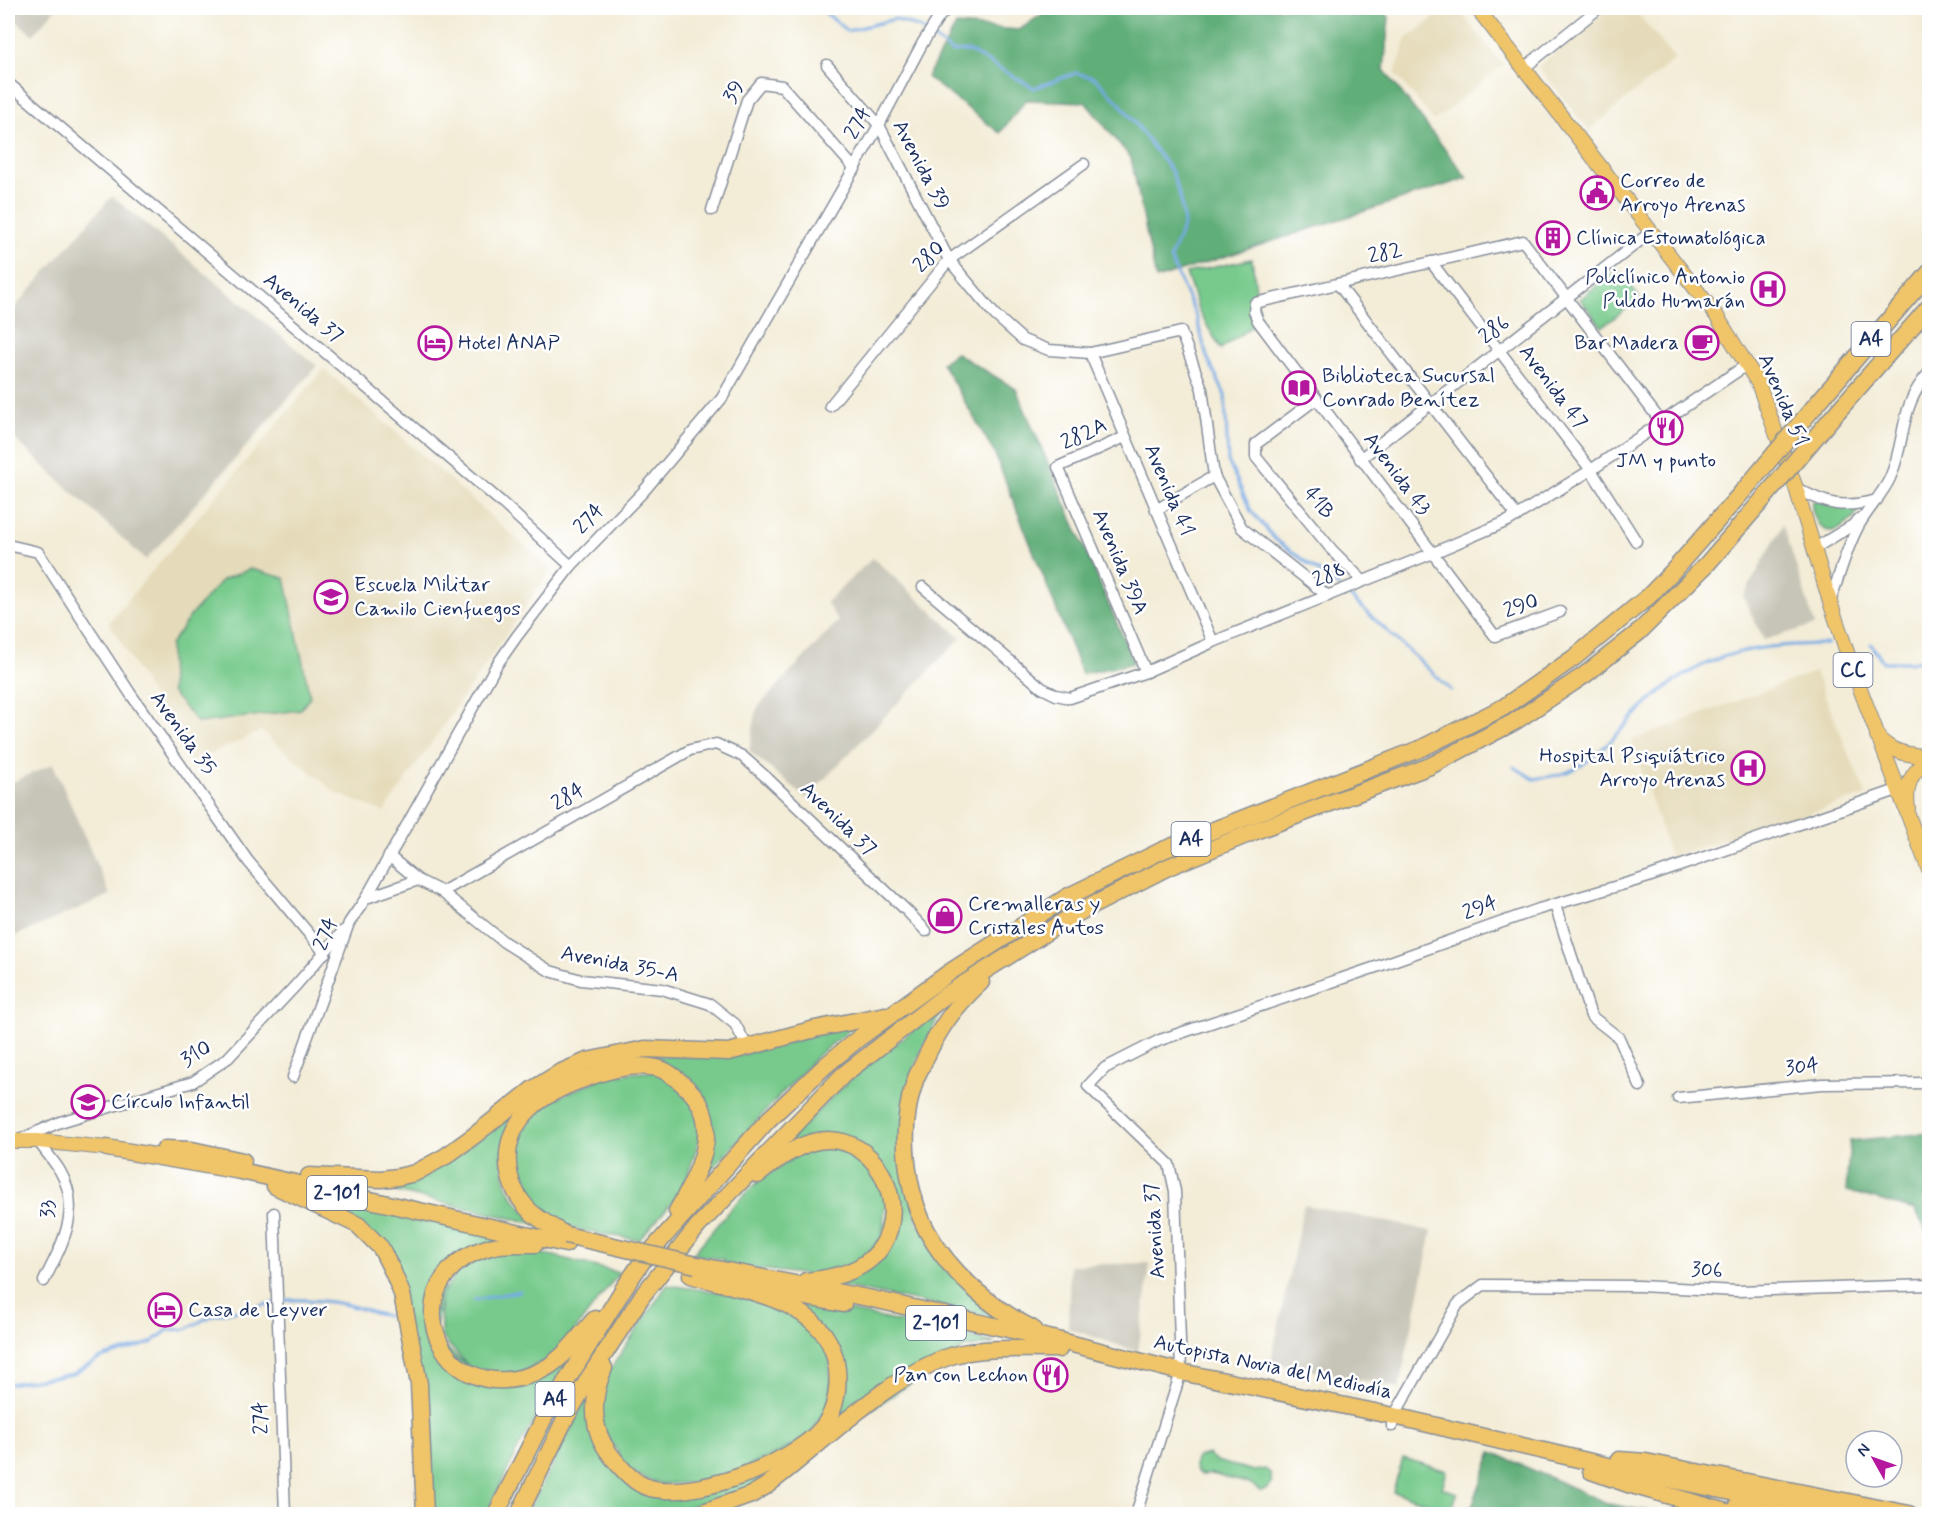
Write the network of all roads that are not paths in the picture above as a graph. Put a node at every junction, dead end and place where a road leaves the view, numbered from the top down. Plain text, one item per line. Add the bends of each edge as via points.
1 (948, 8) edge
2 (1477, 8) edge
3 (1599, 8) edge
4 (827, 65) dead end
5 (1524, 68) junction
6 (8, 83) edge
7 (879, 125) junction
8 (1084, 164) dead end
9 (855, 169) junction
10 (712, 210) dead end
11 (1652, 231) junction
12 (949, 260) junction
13 (1431, 262) junction
14 (1929, 272) edge
15 (1338, 284) junction
16 (1567, 298) junction
17 (1255, 303) joint
18 (1929, 306) edge
19 (1500, 350) junction
20 (1090, 353) junction
21 (1748, 364) junction
22 (1929, 372) edge
23 (1316, 399) junction
24 (1431, 404) junction
25 (1816, 404) junction
26 (830, 406) dead end
27 (1832, 417) junction
28 (1662, 423) junction
29 (1125, 437) junction
30 (1360, 459) junction
31 (1058, 467) joint
32 (1591, 470) junction
33 (1214, 476) junction
34 (1796, 488) junction
35 (1877, 500) junction
36 (1156, 510) junction
37 (1517, 516) junction
38 (1636, 541) dead end
39 (8, 545) edge
40 (1815, 548) junction
41 (1433, 554) junction
42 (571, 566) junction
43 (1363, 581) junction
44 (923, 587) dead end
45 (1328, 596) junction
46 (1830, 602) junction
47 (1560, 612) dead end
48 (1495, 636) joint
49 (1213, 642) junction
50 (1146, 672) junction
51 (1877, 737) junction
52 (716, 744) joint
53 (1929, 758) edge
54 (1891, 775) junction
55 (1897, 790) junction
56 (1909, 820) junction
57 (389, 856) junction
58 (1929, 873) edge
59 (418, 880) junction
60 (442, 892) junction
61 (366, 897) junction
62 (1555, 904) junction
63 (1072, 916) junction
64 (349, 923) junction
65 (926, 931) dead end
66 (325, 953) junction
67 (892, 1014) junction
68 (748, 1048) junction
69 (293, 1077) dead end
70 (1929, 1083) edge
71 (1088, 1086) joint
72 (1640, 1086) dead end
73 (1678, 1098) dead end
74 (38, 1141) junction
75 (11, 1142) edge
76 (107, 1148) junction
77 (241, 1172) junction
78 (309, 1176) junction
79 (274, 1213) dead end
80 (698, 1226) junction
81 (566, 1239) junction
82 (658, 1243) junction
83 (694, 1270) junction
84 (45, 1281) dead end
85 (794, 1283) junction
86 (1929, 1285) edge
87 (624, 1288) junction
88 (642, 1296) junction
89 (1056, 1344) junction
90 (1180, 1376) junction
91 (1393, 1421) junction
92 (1579, 1463) junction
93 (1634, 1476) junction
94 (285, 1515) edge
95 (425, 1515) edge
96 (496, 1515) edge
97 (519, 1515) edge
98 (698, 1515) edge
99 (1136, 1515) edge
100 (1734, 1515) edge
101 (1780, 1515) edge
102 (1839, 1515) edge
103 (1909, 1515) edge

1 - 7 street, 274 via 922,44
2 - 5 main road, Avenida 51 / CC
3 - 5 street
4 - 7 street, Avenida 39
5 - 11 main road, Avenida 51 / CC
6 - 42 street, Avenida 37 via 500,501
7 - 9 street, 274
7 - 12 street, Avenida 39
8 - 12 street, 280
9 - 10 street, 39 via 782,86 761,83 747,100
9 - 42 street, 274 via 722,398 642,492
11 - 16 street, 286
11 - 21 main road, Avenida 51 / CC
12 - 20 street, Avenida 39 via 995,315 1023,340 1048,350
12 - 26 street, 280
13 - 15 street, 282
13 - 16 street, 282 via 1523,241
13 - 19 street, Avenida 47
14 - 25 highway, A4
15 - 17 street, 282
15 - 24 street
16 - 19 street, 286
16 - 28 street
17 - 23 street, Avenida 43 via 1258,321
18 - 27 highway, A4
19 - 24 street, 286
19 - 32 street, Avenida 47
20 - 29 street, Avenida 41
20 - 33 street via 1182,332 1202,389
21 - 28 street, 288
21 - 34 main road, Avenida 51 / CC
22 - 35 street via 1911,397 1896,462
23 - 30 street, Avenida 43
23 - 43 street, 41B via 1256,444 1256,457 1332,550
24 - 30 street, 286
24 - 37 street
25 - 27 highway
25 - 67 highway, A4, bridge via 1673,571 1625,617 1504,707 1422,748 1163,850 1067,897 958,966
27 - 63 highway, A4, bridge via 1707,564 1639,632 1586,674 1514,722 1430,766 1168,867
28 - 32 street, 288
29 - 31 street, 282A
29 - 36 street, Avenida 41
30 - 41 street, Avenida 43
31 - 50 street, Avenida 39A
32 - 37 street, 288
32 - 38 street, Avenida 47
33 - 36 street
33 - 45 street via 1242,528
34 - 35 street via 1842,506
34 - 40 main road, Avenida 51 / CC
35 - 40 street via 1853,525
35 - 46 street via 1852,538
36 - 49 street, Avenida 41
37 - 41 street, 288
39 - 66 street, Avenida 35 via 38,552 130,693 248,861
40 - 46 main road, Avenida 51 / CC
41 - 43 street, 288
41 - 48 street, Avenida 43
42 - 57 street, 274 via 496,666
43 - 45 street, 288
44 - 50 street, 288 via 1052,694 1070,698
45 - 49 street, 288
46 - 51 main road, Avenida 51 / CC
47 - 48 street, 290
49 - 50 street, 288
51 - 53 main road via 1901,754
51 - 54 main road, Avenida 51 / CC
52 - 60 street, 284 via 690,750
52 - 65 street, Avenida 37 via 742,756 766,777
53 - 54 main road
53 - 56 main road via 1917,767 1909,783
54 - 55 main road, Avenida 51 / CC
55 - 56 main road, Avenida 51 / CC
55 - 62 street, 294 via 1645,878
56 - 58 main road, Avenida 51 / CC
57 - 59 street, Avenida 35-A
57 - 61 street, 274
59 - 60 street, Avenida 35-A
59 - 61 street
60 - 68 street, Avenida 35-A via 504,942 550,971 581,980 662,989 710,1004 735,1024
61 - 64 street, 274
62 - 71 street, 294 via 1160,1040 1105,1068
62 - 72 street via 1592,1016 1619,1038
63 - 80 highway, A4 via 946,995 843,1075
63 - 89 highway via 960,1001 938,1033 914,1084 907,1121 907,1155 914,1195 927,1231 952,1268 986,1298
64 - 66 street, 310
64 - 69 street, 274
66 - 75 street, 310 via 228,1058 192,1082 60,1122
67 - 68 highway via 815,1029
67 - 82 highway, A4 via 826,1065 769,1119
68 - 78 highway via 729,1052 645,1048 587,1061 532,1089 446,1156 415,1173 381,1179
70 - 73 street, 304 via 1822,1084
71 - 90 street, Avenida 37 via 1169,1164 1175,1191
74 - 75 main road, 2-101
74 - 76 main road, 2-101
74 - 84 street, 33 via 68,1191 70,1220
76 - 77 highway, 2-101
76 - 78 highway, 2-101 via 192,1150
77 - 81 highway, 2-101
77 - 95 highway via 358,1225 381,1248 402,1294 419,1384
78 - 81 highway, 2-101
79 - 94 street, 274
80 - 85 highway via 792,1151 814,1142 833,1141 853,1147 870,1158 889,1188 891,1218 885,1237 875,1255 860,1267 841,1275
80 - 88 highway, A4
81 - 82 highway via 532,1212 509,1179 508,1156 515,1128 548,1095 573,1083 604,1071 652,1066 678,1079 695,1096 707,1131 698,1170
81 - 83 highway, 2-101
81 - 87 highway via 490,1247 452,1268 438,1288 432,1317 440,1344 452,1362 469,1374 490,1380 516,1379 539,1372 559,1358
82 - 87 highway, A4
83 - 85 highway, Autopista Novia del Mediodía / 2-101
83 - 88 highway via 794,1308 828,1338 838,1378 836,1401 823,1427 801,1448 773,1463 694,1488 669,1490 646,1487 617,1464 600,1436 595,1398 605,1365
83 - 89 highway, Autopista Novia del Mediodía / 2-101
85 - 89 highway, Autopista Novia del Mediodía / 2-101
86 - 91 street, 306 via 1737,1291 1483,1285 1458,1304
87 - 96 highway, A4 via 546,1414
88 - 97 highway, A4 via 564,1421
89 - 90 highway, Autopista Novia del Mediodía / 2-101
89 - 98 highway via 956,1354 922,1367 766,1486
90 - 91 highway, Autopista Novia del Mediodía / 2-101
90 - 99 street, Avenida 37
91 - 92 highway, Autopista Novia del Mediodía / 2-101
92 - 93 highway, Autopista Novia del Mediodía / 2-101
92 - 100 highway via 1628,1484
92 - 103 highway via 1646,1462
93 - 101 highway, Autopista Novia del Mediodía / 2-101
93 - 102 highway, Autopista Novia del Mediodía / 2-101

